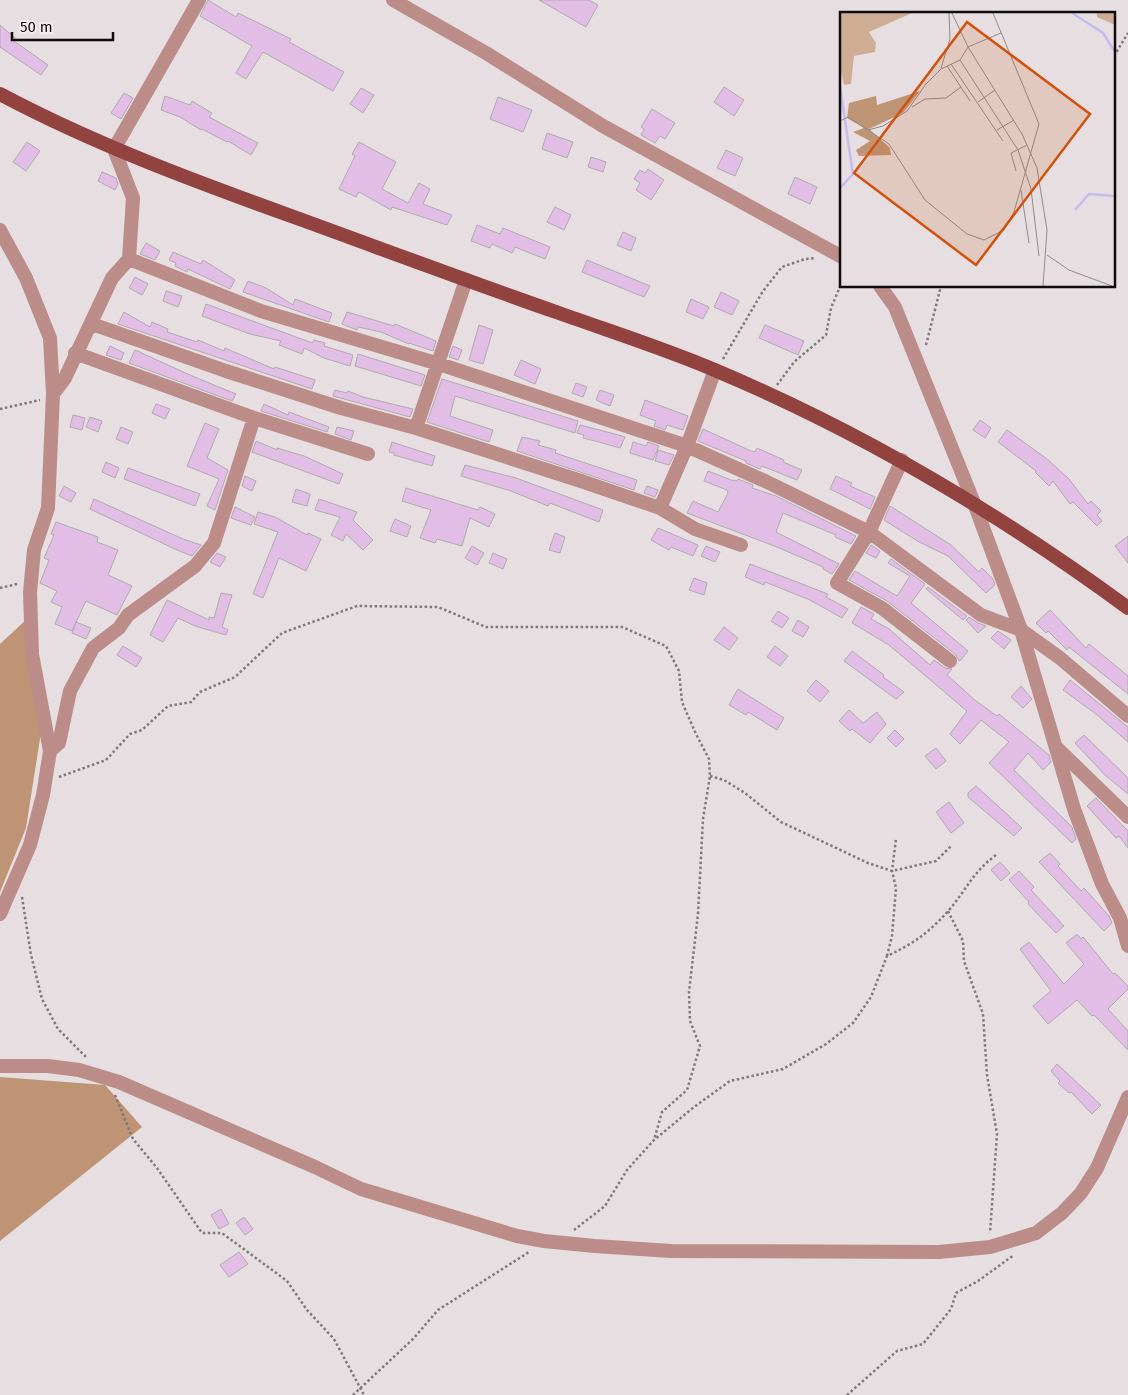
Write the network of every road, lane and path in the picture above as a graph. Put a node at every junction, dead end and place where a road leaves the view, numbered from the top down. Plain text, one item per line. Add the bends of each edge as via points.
1 (200, 0) edge
2 (393, 0) edge
3 (1128, 33) edge
4 (1116, 53) edge
5 (0, 94) edge
6 (114, 149) junction
7 (0, 230) edge
8 (840, 256) edge
9 (840, 257) edge
10 (129, 258) junction
11 (466, 280) junction
12 (840, 287) edge
13 (881, 288) edge
14 (941, 288) edge
15 (92, 324) junction
16 (74, 354) junction
17 (439, 364) junction
18 (715, 370) junction
19 (920, 371) junction
20 (53, 394) junction
21 (770, 395) junction
22 (0, 409) edge
23 (254, 418) junction
24 (416, 428) junction
25 (687, 446) junction
26 (368, 454) dead end
27 (902, 460) junction
28 (974, 503) junction
29 (660, 508) junction
30 (869, 532) junction
31 (741, 545) dead end
32 (1128, 608) edge
33 (1021, 630) junction
34 (950, 661) dead end
35 (1128, 716) edge
36 (1054, 746) junction
37 (50, 750) junction
38 (710, 776) junction
39 (45, 780) junction
40 (1128, 818) edge
41 (896, 838) dead end
42 (952, 845) dead end
43 (996, 855) dead end
44 (892, 871) junction
45 (17, 879) junction
46 (948, 911) junction
47 (0, 914) edge
48 (1128, 946) edge
49 (887, 956) junction
50 (90, 1060) dead end
51 (0, 1066) edge
52 (109, 1079) junction
53 (1128, 1097) edge
54 (654, 1140) junction
55 (567, 1233) dead end
56 (544, 1242) junction
57 (990, 1247) junction
58 (1016, 1253) dead end
59 (360, 1388) junction
60 (353, 1395) edge
61 (364, 1395) edge
62 (847, 1395) edge

1 - 6 street
2 - 8 street via 603,126
3 - 4 path
5 - 6 main road
6 - 10 street via 133,198
6 - 11 main road
7 - 20 street via 26,278 50,338
9 - 18 path via 805,259 782,267 763,291
10 - 15 street via 112,278
10 - 17 street via 261,311
11 - 17 street
11 - 18 main road
12 - 21 path via 831,308 826,334 794,362
13 - 19 street via 895,307
14 - 19 path
15 - 16 street
15 - 24 street via 234,374
16 - 20 street via 65,378
16 - 23 street
17 - 24 street
17 - 25 street
18 - 21 main road
18 - 25 street
19 - 28 street
20 - 22 path via 32,403
20 - 37 street via 48,508 34,550 30,592 32,654
21 - 27 main road via 822,417
23 - 26 street
23 - 37 street via 214,543 195,566 128,615 119,628 93,648 70,691 59,743
24 - 29 street
25 - 29 street
25 - 30 street
27 - 28 main road
27 - 30 street
28 - 32 main road via 1057,556
28 - 33 street
29 - 31 street via 695,529
30 - 33 street via 981,615
30 - 34 street via 837,583 882,608
33 - 35 street via 1060,658
33 - 36 street
36 - 40 street
36 - 48 street via 1074,809 1102,884 1120,918
37 - 39 street
38 - 39 path via 709,759 682,702 678,671 666,646 622,627 486,627 438,607 357,606 282,633 235,677 200,692 191,702 168,706 142,730 130,734 106,760
38 - 44 path via 724,780 782,822
38 - 54 path via 703,819 698,914 689,992 690,1021 700,1046 687,1090 662,1112
39 - 45 street via 30,845
41 - 44 path
42 - 44 path via 936,861
43 - 46 path via 979,868
44 - 49 path via 896,888
45 - 47 street
45 - 50 path via 25,904 31,955 42,999 58,1029
46 - 49 path via 915,943
46 - 57 path via 963,940 964,961 983,1014 986,1074 996,1134
49 - 54 path via 871,997 853,1023 826,1044 783,1069 730,1081
51 - 52 street via 48,1066 79,1070
52 - 56 street via 361,1189
52 - 59 path via 132,1139 157,1168 202,1233 222,1233 287,1281 307,1310 334,1339
53 - 57 street via 1097,1168 1081,1193 1036,1233
54 - 55 path via 627,1170 605,1206
56 - 57 street via 671,1251 939,1252
56 - 59 path via 438,1310 413,1339
58 - 62 path via 956,1293 951,1308 923,1344 897,1351
59 - 60 path
59 - 61 path

